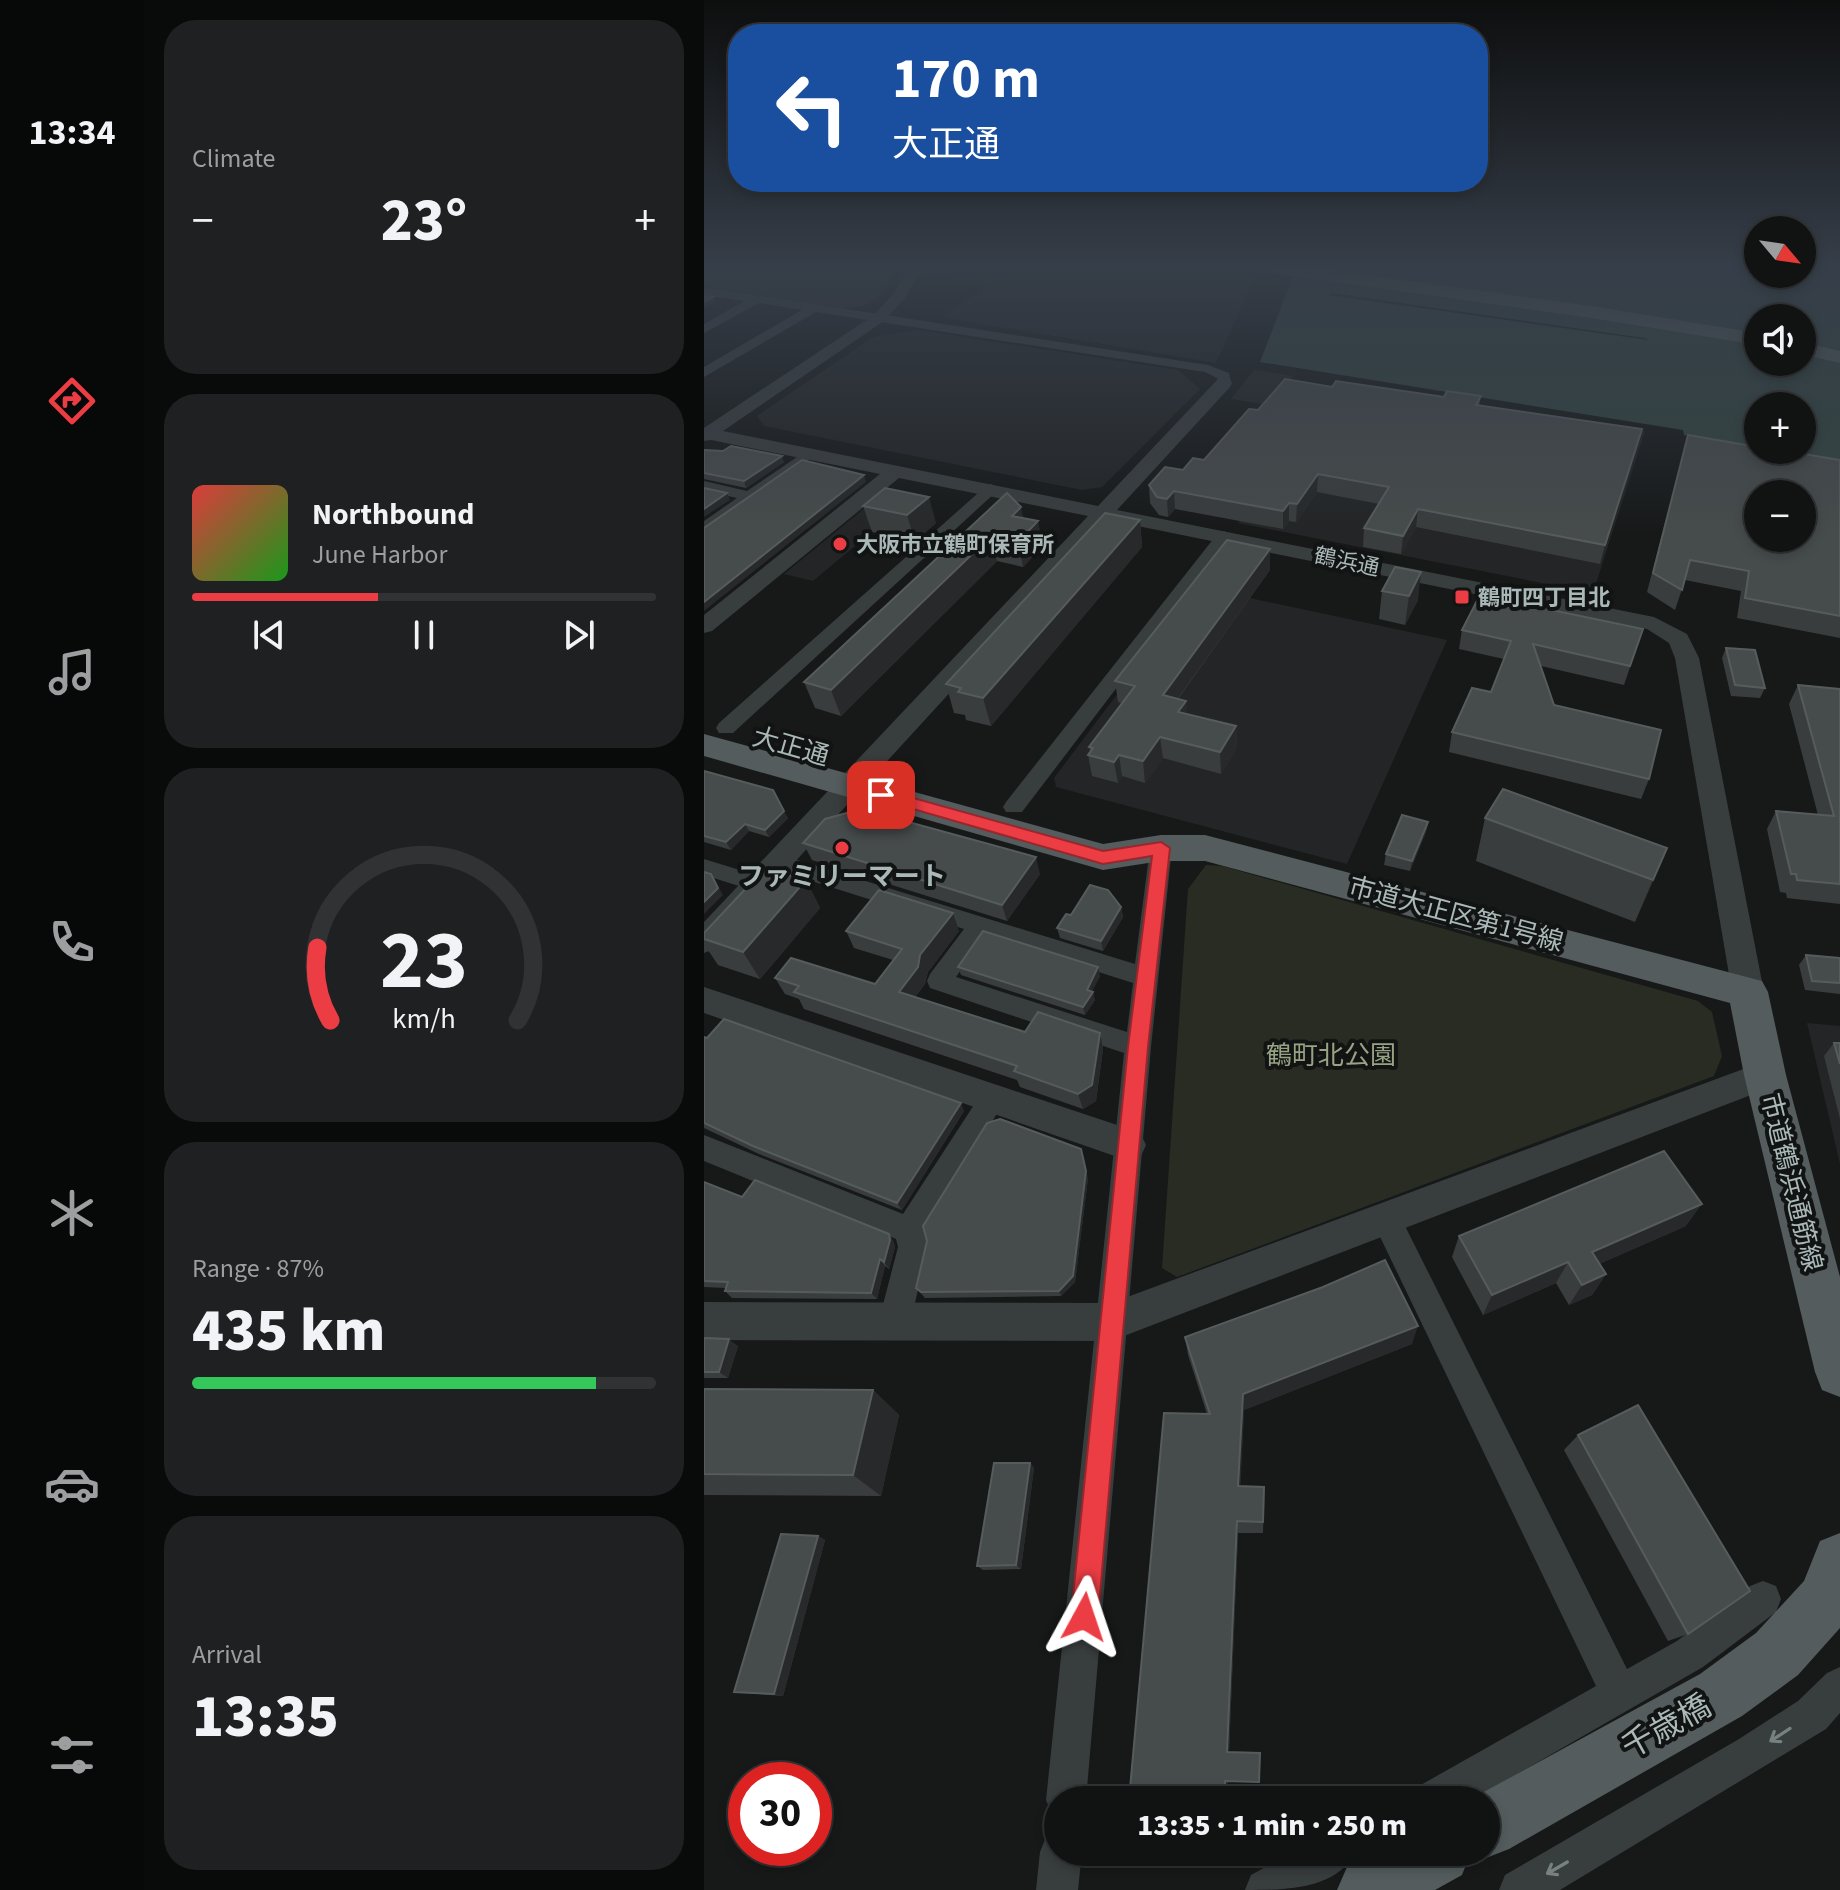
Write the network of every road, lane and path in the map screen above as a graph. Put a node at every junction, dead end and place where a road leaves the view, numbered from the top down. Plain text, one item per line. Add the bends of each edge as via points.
1 (732, 356) edge
2 (822, 356) edge
3 (1125, 356) edge
4 (704, 373) edge
5 (1224, 383) joint
6 (705, 434) edge
7 (809, 453) junction
8 (897, 470) junction
9 (704, 486) edge
10 (991, 489) junction
11 (750, 496) junction
12 (704, 509) edge
13 (1103, 511) junction
14 (725, 514) junction
15 (704, 529) edge
16 (1224, 536) junction
17 (704, 626) edge
18 (711, 731) edge
19 (858, 776) junction
20 (1014, 807) junction
21 (1161, 848) junction
22 (778, 862) junction
23 (704, 867) edge
24 (758, 884) junction
25 (979, 926) junction
26 (704, 941) edge
27 (1145, 977) junction
28 (1748, 992) junction
29 (704, 1000) edge
30 (1138, 1047) junction
31 (1765, 1075) junction
32 (993, 1099) junction
33 (1129, 1145) junction
34 (704, 1148) edge
35 (1387, 1220) junction
36 (909, 1230) junction
37 (895, 1320) junction
38 (704, 1321) edge
39 (1111, 1322) junction
40 (1840, 1372) edge
41 (1832, 1580) edge
42 (1763, 1599) dead end
43 (1840, 1686) edge
44 (1620, 1694) junction
45 (1067, 1786) edge
46 (1458, 1786) edge
47 (1500, 1818) edge
48 (1060, 1866) edge
49 (1309, 1866) edge
50 (1414, 1866) edge
51 (1057, 1890) edge
52 (1266, 1890) edge
53 (1370, 1890) edge
54 (1520, 1890) edge

1 - 4 street
2 - 6 street
3 - 5 street via 1208,369 1224,376
5 - 13 street
6 - 7 street, 鶴浜通
7 - 8 street, 鶴浜通
7 - 11 street
8 - 10 street, 鶴浜通
8 - 17 street
9 - 11 street
10 - 13 street, 鶴浜通
10 - 18 street
11 - 14 street
12 - 14 street
13 - 16 street, 鶴浜通
13 - 19 street
14 - 15 street
16 - 20 street
16 - 28 street, 鶴浜通 via 1654,624 1679,639 1687,658
18 - 19 main road, 大正通
19 - 20 main road, 大正通
19 - 21 main road, 大正通 via 1103,857
19 - 22 street
20 - 21 main road, 大正通
21 - 27 street
21 - 28 main road, 市道大正区第1号線 via 1205,848
22 - 24 street
22 - 25 street
23 - 24 street
24 - 26 street
25 - 27 street
25 - 30 street via 939,981
27 - 30 street
28 - 31 main road, 市道鶴浜通筋線
29 - 32 street
30 - 33 street
31 - 35 street
31 - 40 main road, 市道鶴浜通筋線
32 - 33 street
32 - 36 street
33 - 39 street
34 - 36 street
35 - 39 street
35 - 44 street
36 - 37 street via 913,1247
37 - 38 street
37 - 39 street
39 - 45 street
41 - 47 main road, 千歳橋 via 1812,1618 1777,1654 1721,1695
42 - 44 street via 1690,1654
43 -> 54 street via 1812,1715 1753,1753
44 - 46 street
48 - 51 street
49 - 52 street
50 - 53 main road

